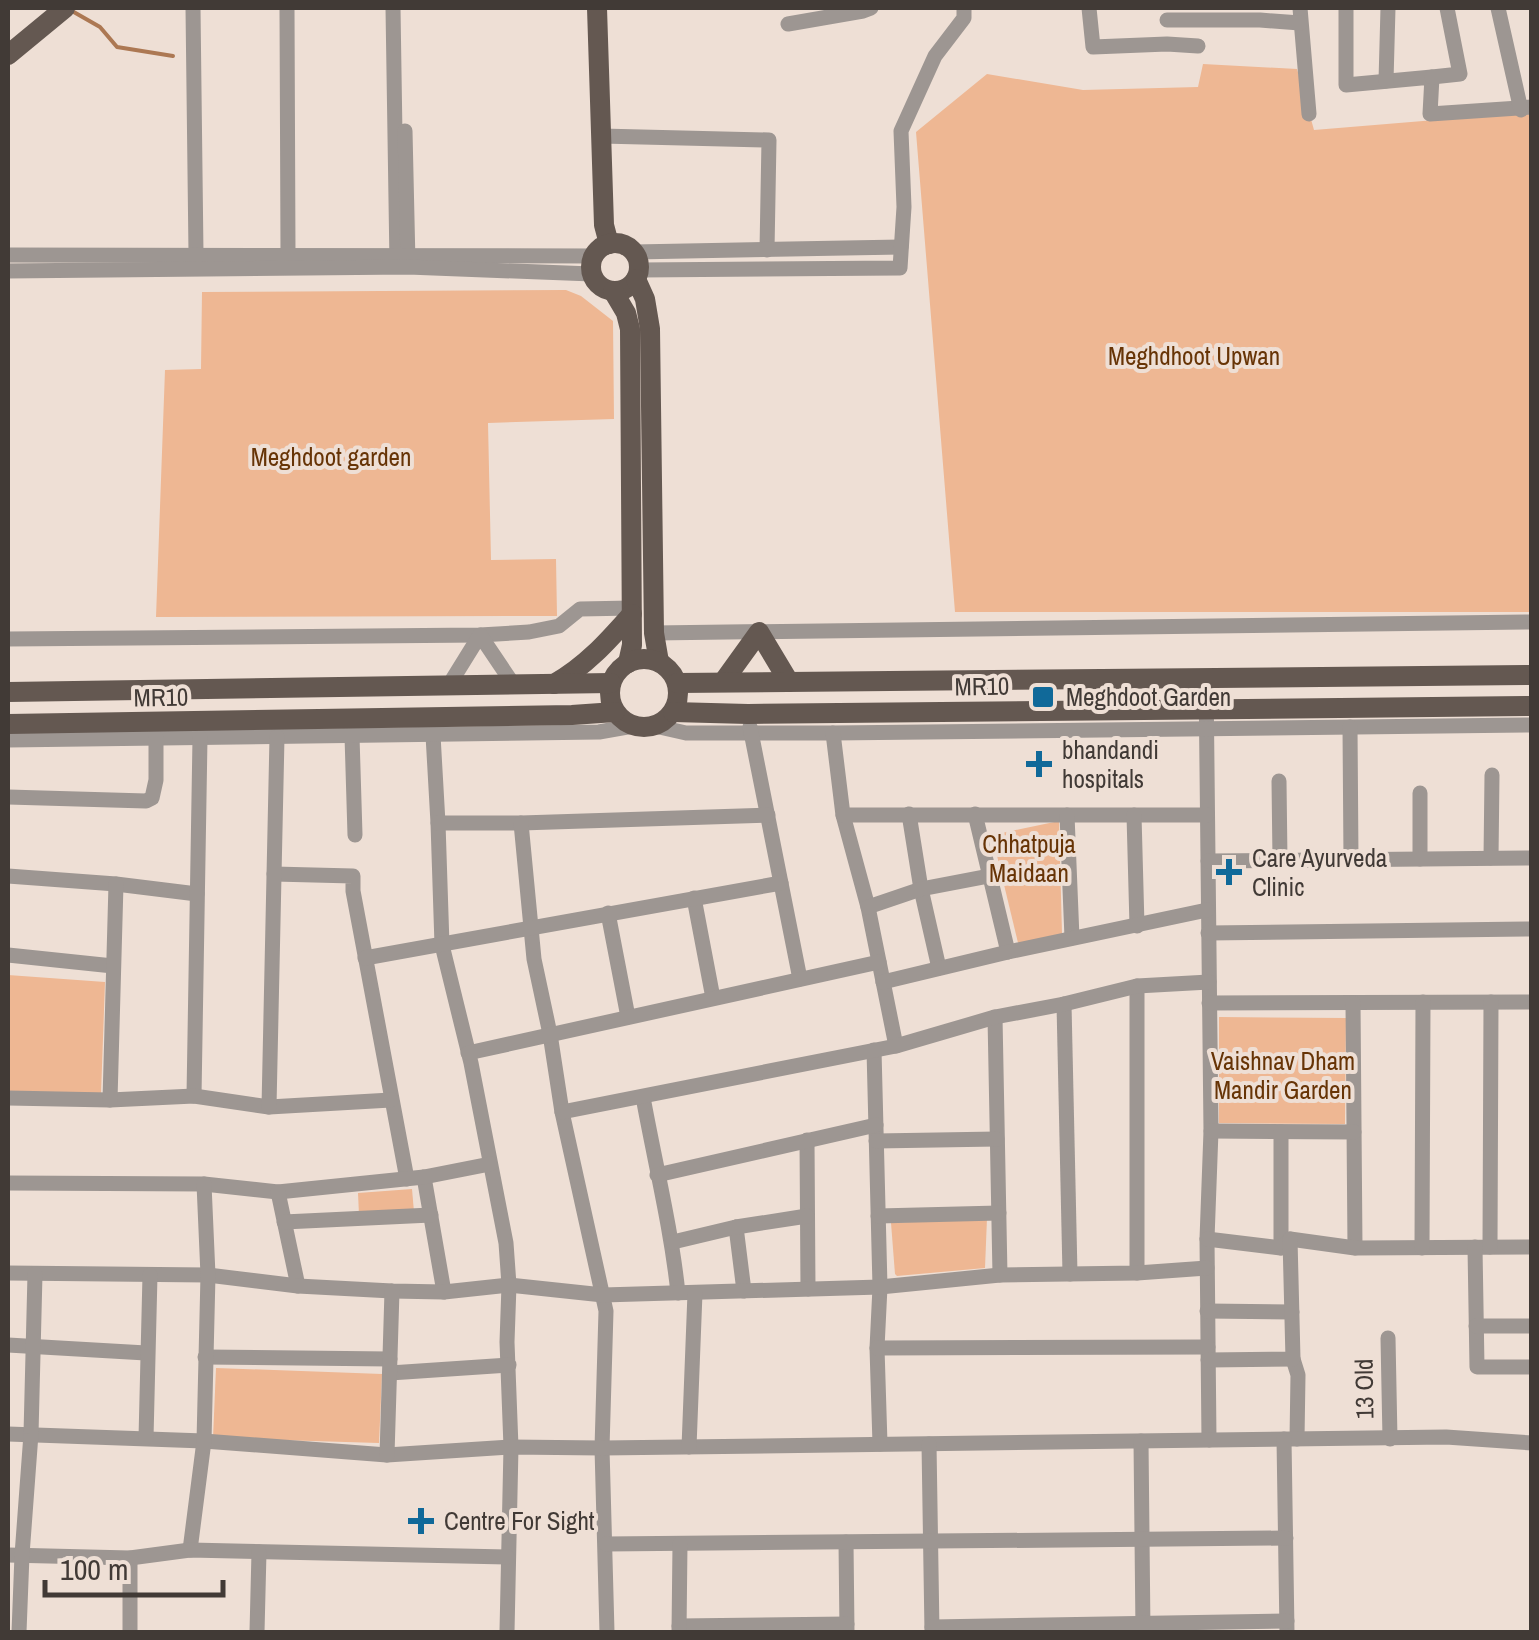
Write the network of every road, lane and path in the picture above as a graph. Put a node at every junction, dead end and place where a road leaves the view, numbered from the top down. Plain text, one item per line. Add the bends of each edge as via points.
1 (65, 8) edge
2 (193, 8) edge
3 (287, 8) edge
4 (392, 8) edge
5 (402, 8) edge
6 (596, 8) edge
7 (872, 8) edge
8 (964, 8) edge
9 (1089, 8) edge
10 (1346, 8) edge
11 (1388, 8) edge
12 (1447, 8) edge
13 (1498, 8) edge
14 (1168, 14) edge
15 (1260, 14) edge
16 (1300, 15) edge
17 (788, 24) dead end
18 (1167, 44) junction
19 (1198, 46) dead end
20 (8, 56) edge
21 (1432, 77) junction
22 (1386, 81) junction
23 (1526, 109) edge
24 (1310, 114) dead end
25 (601, 136) junction
26 (901, 247) junction
27 (767, 250) junction
28 (196, 254) junction
29 (288, 254) junction
30 (8, 255) edge
31 (598, 258) junction
32 (403, 260) junction
33 (637, 267) junction
34 (8, 271) edge
35 (612, 291) junction
36 (632, 611) junction
37 (1532, 622) edge
38 (759, 632) junction
39 (654, 633) junction
40 (480, 635) junction
41 (8, 638) edge
42 (628, 662) junction
43 (659, 662) junction
44 (1532, 675) edge
45 (1206, 678) junction
46 (723, 682) junction
47 (789, 682) junction
48 (611, 683) junction
49 (678, 683) junction
50 (513, 684) junction
51 (449, 685) junction
52 (552, 685) junction
53 (8, 692) edge
54 (1532, 706) edge
55 (615, 712) junction
56 (674, 712) junction
57 (1206, 719) junction
58 (750, 723) junction
59 (8, 724) edge
60 (1532, 725) edge
61 (633, 726) junction
62 (654, 726) junction
63 (1350, 726) junction
64 (833, 733) junction
65 (433, 734) junction
66 (277, 736) junction
67 (352, 736) junction
68 (156, 738) junction
69 (200, 738) junction
70 (8, 740) edge
71 (1492, 775) dead end
72 (1279, 781) dead end
73 (1420, 793) dead end
74 (8, 797) edge
75 (910, 814) junction
76 (975, 814) junction
77 (1067, 814) junction
78 (768, 815) junction
79 (843, 815) junction
80 (1134, 815) junction
81 (1207, 815) junction
82 (438, 823) junction
83 (521, 823) junction
84 (355, 835) dead end
85 (1491, 858) junction
86 (1532, 858) edge
87 (1420, 859) junction
88 (1280, 860) junction
89 (1350, 860) junction
90 (1208, 861) junction
91 (274, 874) junction
92 (8, 876) edge
93 (989, 876) junction
94 (781, 882) junction
95 (116, 884) junction
96 (921, 890) junction
97 (197, 894) junction
98 (694, 898) junction
99 (868, 906) junction
100 (1207, 910) junction
101 (608, 914) junction
102 (1137, 926) junction
103 (531, 928) junction
104 (1532, 930) edge
105 (1208, 933) junction
106 (1072, 938) junction
107 (442, 946) junction
108 (1008, 952) junction
109 (8, 956) edge
110 (365, 958) junction
111 (879, 962) junction
112 (113, 966) junction
113 (939, 968) junction
114 (800, 979) junction
115 (883, 982) junction
116 (1209, 982) junction
117 (1137, 986) junction
118 (713, 998) junction
119 (1423, 1002) junction
120 (1490, 1002) junction
121 (1532, 1002) edge
122 (1209, 1003) junction
123 (1354, 1003) junction
124 (1064, 1004) junction
125 (628, 1017) junction
126 (995, 1017) junction
127 (550, 1034) junction
128 (896, 1046) junction
129 (874, 1050) junction
130 (468, 1052) junction
131 (194, 1096) junction
132 (643, 1097) junction
133 (8, 1098) edge
134 (110, 1100) junction
135 (391, 1100) junction
136 (269, 1107) junction
137 (562, 1112) junction
138 (1210, 1131) junction
139 (1280, 1132) junction
140 (1354, 1132) junction
141 (876, 1133) junction
142 (997, 1139) junction
143 (807, 1140) junction
144 (490, 1164) junction
145 (657, 1175) junction
146 (424, 1177) junction
147 (407, 1178) junction
148 (8, 1183) edge
149 (204, 1184) junction
150 (278, 1192) junction
151 (998, 1213) junction
152 (430, 1215) junction
153 (808, 1216) junction
154 (878, 1216) junction
155 (284, 1222) junction
156 (736, 1227) junction
157 (1206, 1239) junction
158 (672, 1242) junction
159 (1286, 1244) junction
160 (1482, 1247) junction
161 (1532, 1247) edge
162 (1355, 1248) junction
163 (1422, 1248) junction
164 (1207, 1268) junction
165 (8, 1273) edge
166 (1137, 1273) junction
167 (34, 1274) junction
168 (1070, 1274) junction
169 (150, 1275) junction
170 (208, 1275) junction
171 (1000, 1275) junction
172 (508, 1285) junction
173 (298, 1286) junction
174 (880, 1287) junction
175 (808, 1289) junction
176 (392, 1291) junction
177 (744, 1291) junction
178 (444, 1292) junction
179 (686, 1293) junction
180 (602, 1295) junction
181 (1208, 1312) junction
182 (1292, 1312) junction
183 (1476, 1326) junction
184 (1532, 1326) edge
185 (1388, 1338) dead end
186 (8, 1345) edge
187 (32, 1345) junction
188 (877, 1348) junction
189 (146, 1353) junction
190 (1208, 1354) junction
191 (205, 1357) junction
192 (1292, 1358) junction
193 (508, 1365) junction
194 (390, 1366) junction
195 (1532, 1367) edge
196 (8, 1434) edge
197 (31, 1434) junction
198 (146, 1438) junction
199 (1291, 1439) junction
200 (1390, 1439) junction
201 (1209, 1440) junction
202 (204, 1441) junction
203 (1141, 1441) junction
204 (1532, 1443) edge
205 (880, 1444) junction
206 (929, 1444) junction
207 (511, 1446) junction
208 (690, 1447) junction
209 (602, 1448) junction
210 (387, 1454) junction
211 (1286, 1538) junction
212 (1142, 1539) junction
213 (931, 1541) junction
214 (846, 1542) junction
215 (606, 1544) junction
216 (680, 1544) junction
217 (190, 1550) junction
218 (259, 1552) junction
219 (15, 1555) edge
220 (507, 1557) junction
221 (130, 1558) junction
222 (1287, 1627) edge
223 (847, 1628) edge
224 (1143, 1628) edge
225 (1216, 1628) edge
226 (778, 1629) edge
227 (1064, 1629) edge
228 (678, 1630) edge
229 (932, 1630) edge
230 (19, 1632) edge
231 (130, 1632) edge
232 (257, 1632) edge
233 (507, 1632) edge
234 (607, 1632) edge

1 - 20 main road
2 - 28 street
3 - 29 street
4 - 32 street
5 - 32 street
6 - 25 main road
7 - 17 street
8 - 26 street via 901,131
9 - 18 street via 1093,47
10 - 22 street via 1346,85
11 - 22 street
12 - 21 street via 1460,74
13 - 23 street
14 - 15 street
14 - 18 street
15 - 16 street
16 - 24 street
18 - 19 street
21 - 22 street
21 - 23 street via 1430,114
25 - 27 street via 769,140
25 - 31 main road via 604,225
26 - 27 street
26 - 33 street via 900,268
27 - 33 street
28 - 29 street
28 - 30 street
29 - 32 street
31 - 32 street
31 - 33 main road via 623,244
31 - 35 main road via 600,286
32 - 34 street
33 - 35 main road via 626,288
33 - 39 main road via 650,330
35 - 36 main road via 630,328
36 - 40 street via 580,609 559,626
36 - 42 main road
36 - 52 main road via 601,649
37 - 38 street
38 - 39 street
38 - 46 main road
38 - 47 main road
39 - 43 main road
40 - 41 street
40 - 50 street
40 - 51 street
42 - 43 main road
42 - 48 main road
43 - 49 main road
44 - 45 main road, MR10
45 - 47 main road, MR10
45 - 57 street
46 - 47 main road, MR10
46 - 49 main road, MR10
48 - 52 main road, MR10
48 - 55 main road
49 - 56 main road
50 - 51 main road, MR10
50 - 52 main road, MR10
51 - 53 main road, MR10
54 - 57 main road, MR10
55 - 59 main road, MR10
55 - 61 main road
56 - 58 main road, MR10
56 - 62 main road
57 - 58 main road, MR10
57 - 63 street
57 - 64 street
57 - 81 street
58 - 62 street via 686,733
58 - 64 street
58 - 78 street
60 - 63 street
61 - 62 main road
61 - 65 street
63 - 89 street
64 - 79 street
65 - 67 street
65 - 82 street
66 - 67 street
66 - 69 street
66 - 91 street
67 - 84 street
68 - 69 street
68 - 70 street
68 - 74 street via 156,780 146,801
69 - 97 street
71 - 85 street
72 - 88 street
73 - 87 street
75 - 76 street
75 - 79 street
75 - 96 street
76 - 77 street
76 - 93 street
77 - 80 street
77 - 106 street
78 - 83 street
78 - 94 street
79 - 99 street
80 - 81 street
80 - 102 street
81 - 90 street
82 - 83 street
82 - 107 street
83 - 103 street
85 - 86 street
85 - 87 street
87 - 89 street
88 - 89 street
88 - 90 street
90 - 100 street
91 - 110 street via 353,876
91 - 136 street
92 - 95 street
93 - 96 street
93 - 108 street
94 - 98 street
94 - 114 street
95 - 97 street
95 - 112 street
96 - 99 street
96 - 113 street
97 - 131 street
98 - 101 street
98 - 118 street
99 - 111 street
100 - 102 street
100 - 105 street
101 - 103 street
101 - 125 street
102 - 106 street
103 - 107 street
103 - 127 street
104 - 105 street
105 - 116 street
106 - 108 street
107 - 110 street
107 - 130 street
108 - 113 street
109 - 112 street
110 - 135 street
111 - 114 street
111 - 115 street
112 - 134 street
113 - 115 street
114 - 118 street
115 - 128 street
116 - 117 street
116 - 122 street
117 - 124 street
117 - 166 street
118 - 125 street
119 - 120 street
119 - 123 street
119 - 163 street
120 - 121 street
120 - 160 street
122 - 123 street
122 - 138 street
123 - 140 street
124 - 126 street
124 - 168 street
125 - 127 street
126 - 128 street
126 - 142 street
127 - 130 street
127 - 137 street
128 - 129 street
129 - 132 street
129 - 141 street
130 - 144 street
131 - 134 street
131 - 136 street
132 - 137 street
132 - 145 street
133 - 134 street
135 - 136 street
135 - 147 street
137 - 180 street
138 - 139 street
138 - 157 street
139 - 140 street
139 - 159 street
140 - 162 street
141 - 142 street
141 - 143 street
141 - 154 street
142 - 151 street
143 - 145 street
143 - 153 street
144 - 146 street
144 - 172 street
145 - 158 street
146 - 147 street
146 - 152 street
147 - 150 street
148 - 149 street
149 - 150 street
149 - 170 street
150 - 155 street
151 - 154 street
151 - 171 street
152 - 155 street
152 - 178 street
153 - 156 street
153 - 175 street
154 - 174 street
155 - 173 street
156 - 158 street
156 - 177 street
157 - 159 street
157 - 164 street
158 - 179 street
159 - 162 street
159 - 182 street
160 - 161 street
160 - 163 street
160 - 183 street
162 - 163 street
164 - 166 street
164 - 181 street
165 - 167 street
166 - 168 street
167 - 169 street
167 - 187 street
168 - 171 street
169 - 170 street
169 - 189 street
170 - 173 street
170 - 191 street
171 - 174 street
172 - 178 street
172 - 180 street
172 - 193 street
173 - 176 street
174 - 175 street
174 - 188 street
175 - 177 street
176 - 178 street
176 - 194 street
177 - 179 street
179 - 180 street
179 - 208 street
180 - 209 street
181 - 182 street
181 - 190 street
182 - 192 street
183 - 184 street
183 - 195 street via 1477,1367
185 - 200 street, 13 Old
186 - 187 street
187 - 189 street
187 - 197 street
188 - 190 street
188 - 205 street
189 - 198 street
190 - 192 street
190 - 201 street
191 - 194 street
191 - 202 street
192 - 199 street via 1298,1376
193 - 194 street
193 - 207 street
194 - 210 street
196 - 197 street
197 - 198 street
197 - 219 street
198 - 202 street
199 - 200 street
199 - 201 street
199 - 211 street
200 - 204 street
201 - 203 street
202 - 210 street
202 - 217 street
203 - 206 street
203 - 212 street
205 - 206 street
205 - 208 street
206 - 213 street
207 - 209 street
207 - 210 street
207 - 220 street
208 - 209 street
209 - 215 street
211 - 212 street
211 - 222 street
212 - 213 street
212 - 224 street
213 - 214 street
213 - 229 street
214 - 216 street
214 - 223 street
215 - 216 street
215 - 234 street
216 - 228 street
217 - 218 street
217 - 221 street
218 - 220 street
218 - 232 street
219 - 221 street
219 - 230 street
220 - 233 street
221 - 231 street
222 - 225 street
223 - 226 street
224 - 225 street
224 - 227 street
226 - 228 street
227 - 229 street

